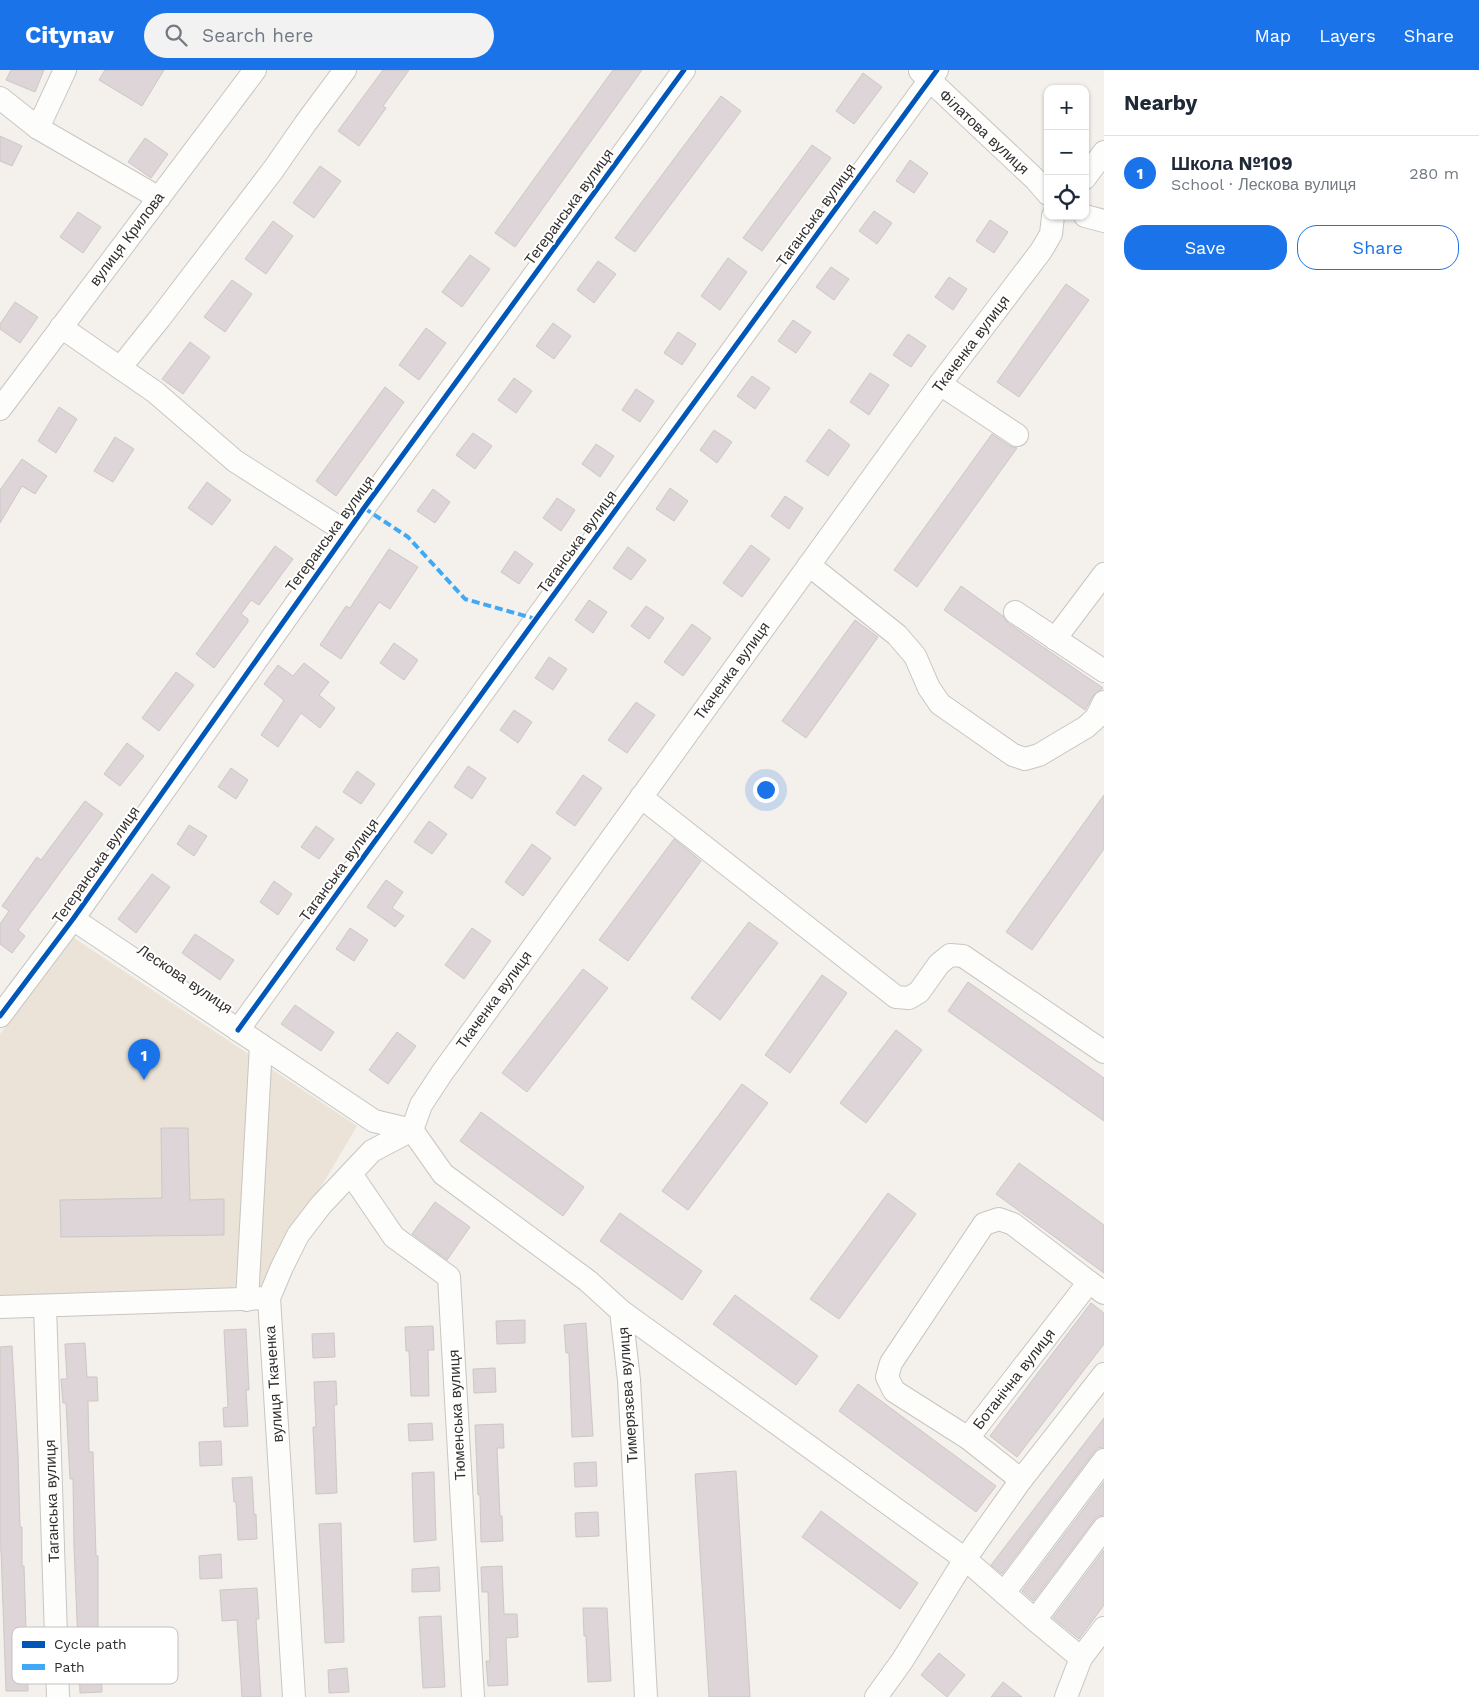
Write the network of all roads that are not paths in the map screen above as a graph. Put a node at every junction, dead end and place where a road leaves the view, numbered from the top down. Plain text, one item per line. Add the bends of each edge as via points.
1 (65, 70) edge
2 (255, 70) edge
3 (345, 70) edge
4 (684, 70) edge
5 (929, 74) edge
6 (0, 98) edge
7 (38, 128) junction
8 (1104, 152) edge
9 (1087, 175) edge
10 (1044, 189) edge
11 (158, 198) junction
12 (1089, 217) edge
13 (1053, 220) edge
14 (1104, 221) edge
15 (61, 327) junction
16 (120, 368) junction
17 (940, 384) junction
18 (0, 409) edge
19 (1017, 435) dead end
20 (346, 532) junction
21 (809, 565) junction
22 (1104, 574) edge
23 (1014, 612) dead end
24 (1055, 639) junction
25 (1104, 672) edge
26 (1104, 702) edge
27 (641, 797) junction
28 (74, 919) junction
29 (0, 1016) edge
30 (238, 1030) junction
31 (261, 1045) junction
32 (1104, 1052) edge
33 (412, 1130) junction
34 (351, 1174) junction
35 (1096, 1288) edge
36 (269, 1298) junction
37 (247, 1300) junction
38 (45, 1306) junction
39 (0, 1307) edge
40 (621, 1311) junction
41 (1104, 1374) edge
42 (968, 1438) junction
43 (1104, 1460) edge
44 (1020, 1480) junction
45 (1104, 1528) edge
46 (965, 1558) junction
47 (1004, 1593) junction
48 (1035, 1620) junction
49 (56, 1627) edge
50 (1104, 1628) edge
51 (1081, 1658) junction
52 (58, 1684) edge
53 (58, 1697) edge
54 (294, 1697) edge
55 (473, 1697) edge
56 (646, 1697) edge
57 (876, 1697) edge
58 (1066, 1697) edge

1 - 7 street
2 - 11 street, вулиця Крилова
3 - 16 street via 268,177
4 - 20 street, Тегеранська вулиця
5 - 10 street, Філатова вулиця
5 - 30 street, Таганська вулиця
6 - 7 street
7 - 11 street
8 - 9 street
11 - 15 street, вулиця Крилова
12 - 14 street
13 - 17 street, Ткаченка вулиця via 1051,234 1041,251
15 - 16 street
15 - 18 street, вулиця Крилова
16 - 20 street via 155,392 236,461
17 - 19 street
17 - 21 street, Ткаченка вулиця
20 - 28 street, Тегеранська вулиця
21 - 26 street via 897,635 915,656 940,704 1013,755 1026,759 1039,755 1096,718
21 - 27 street, Ткаченка вулиця
22 - 24 street
23 - 24 street
24 - 25 street
27 - 32 street via 896,997 909,998 919,992 939,964 950,955 963,956
27 - 33 street, Ткаченка вулиця via 442,1073 421,1105
28 - 29 street, Тегеранська вулиця
28 - 30 street, Лескова вулиця
30 - 31 street, Лескова вулиця
31 - 33 street, Лескова вулиця via 374,1121
31 - 37 street
33 - 34 street, вулиця Ткаченка via 372,1150
33 - 40 street, Тимерязєва вулиця via 443,1174 588,1281
34 - 36 street, вулиця Ткаченка via 298,1235
34 - 55 street, Тюменська вулиця via 394,1237 449,1277
35 - 42 street, Ботанічна вулиця
35 - 42 street via 1013,1224 999,1219 984,1224 891,1363 887,1377 894,1391
36 - 37 street
36 - 54 street, вулиця Ткаченка
37 - 38 street
38 - 39 street
38 - 49 street, Таганська вулиця
40 - 46 street
40 - 56 street, Тимерязєва вулиця via 628,1380
41 - 44 street
42 - 44 street, Ботанічна вулиця
43 - 47 street
44 - 46 street
45 - 48 street
46 - 47 street
46 - 57 street
47 - 48 street
48 - 51 street
50 - 51 street
51 - 58 street
52 - 53 street, Таганська вулиця

